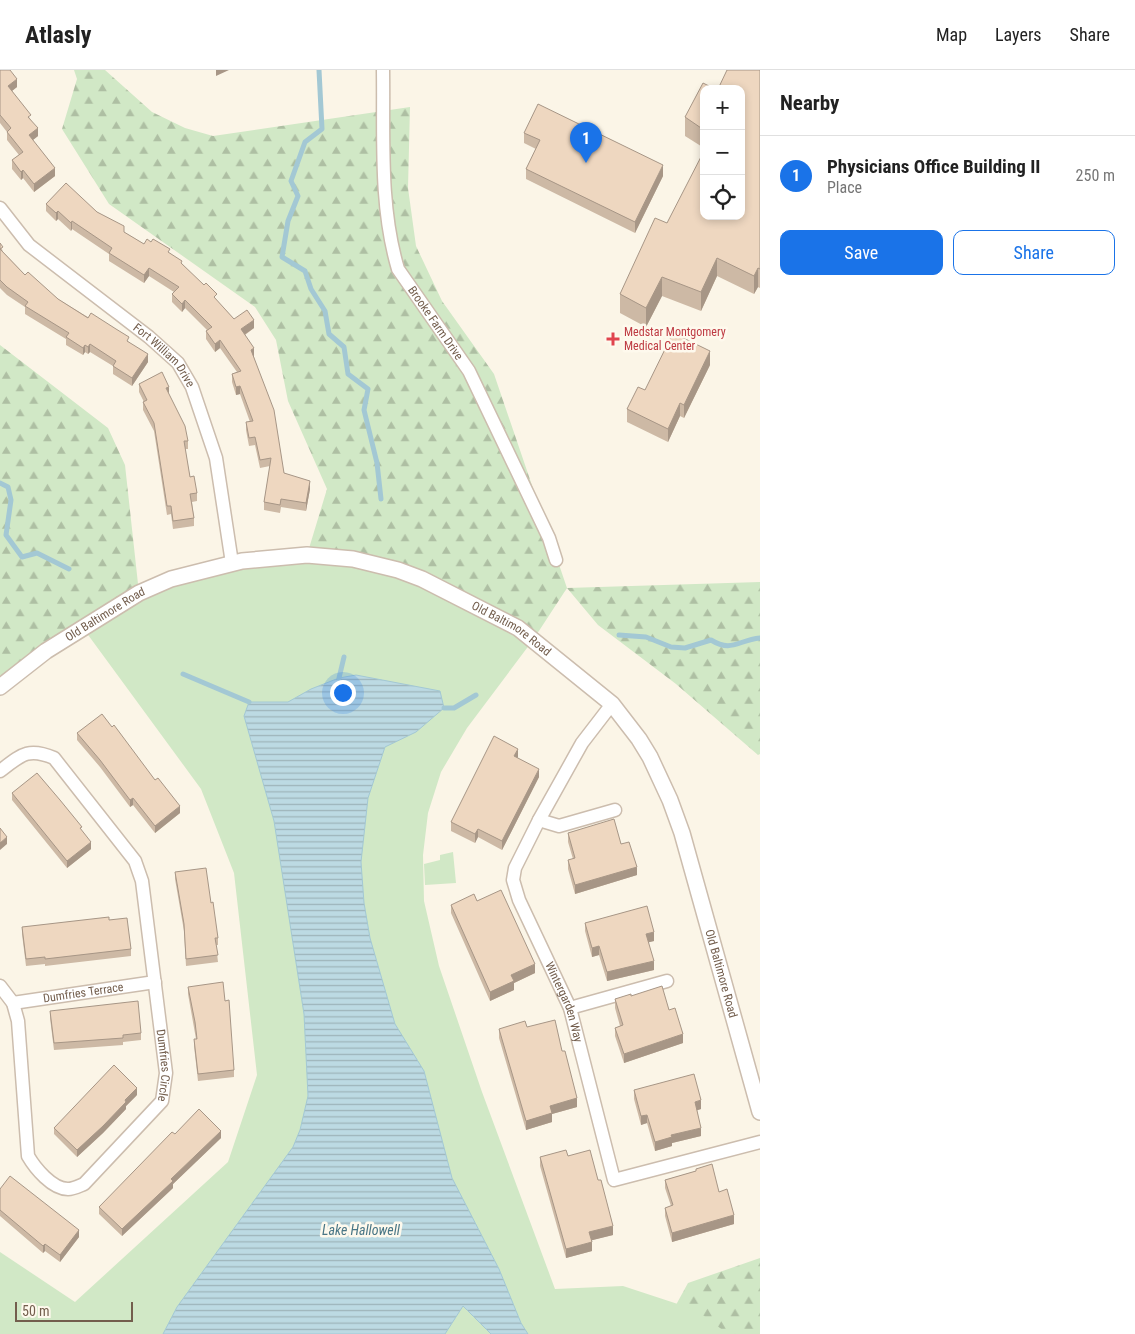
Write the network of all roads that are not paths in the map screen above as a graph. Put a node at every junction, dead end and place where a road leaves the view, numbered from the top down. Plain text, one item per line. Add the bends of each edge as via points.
1 (383, 70) edge
2 (0, 208) edge
3 (556, 560) dead end
4 (232, 563) junction
5 (0, 688) edge
6 (612, 704) junction
7 (0, 771) edge
8 (615, 810) dead end
9 (539, 820) junction
10 (666, 981) dead end
11 (154, 982) junction
12 (0, 986) edge
13 (13, 1003) junction
14 (570, 1008) junction
15 (760, 1112) edge
16 (760, 1142) edge

1 - 3 street, Brooke Farm Drive via 384,184 392,250 398,270 469,371 549,538
2 - 4 street, Fort William Drive via 29,245 178,362 192,387 216,458
4 - 5 street, Old Baltimore Road via 171,579 139,593 46,651
4 - 6 street, Old Baltimore Road via 307,555 353,559 406,573 454,593 518,628
6 - 9 street, Wintergarden Way via 582,742
6 - 15 street, Old Baltimore Road via 639,739 670,800 706,914
7 - 11 street, Dumfries Circle via 26,753 39,751 54,758 135,861 142,881
8 - 9 street via 559,826
9 - 14 street, Wintergarden Way via 515,868 513,880 519,900
10 - 14 street
11 - 13 street, Dumfries Terrace
11 - 13 street, Dumfries Circle via 166,1073 162,1101 84,1184 69,1189 60,1188 35,1168 28,1156 18,1021
12 - 13 street, Dumfries Circle
14 - 16 street, Wintergarden Way via 614,1180

